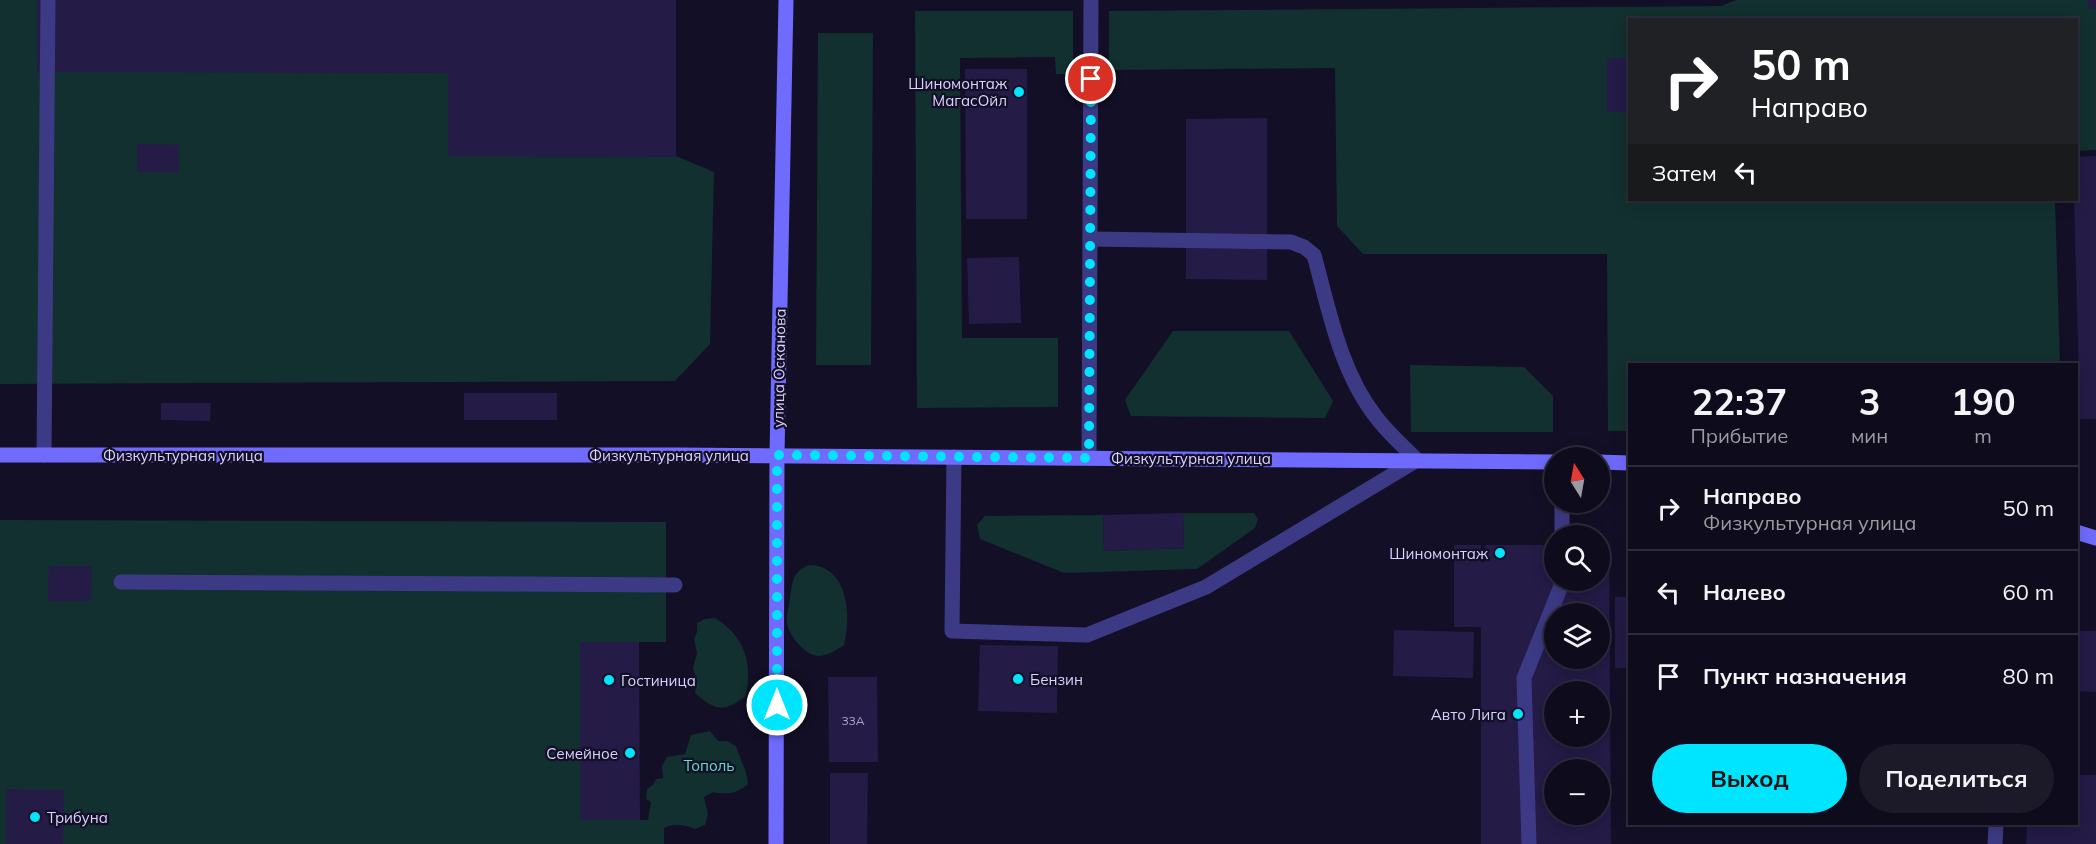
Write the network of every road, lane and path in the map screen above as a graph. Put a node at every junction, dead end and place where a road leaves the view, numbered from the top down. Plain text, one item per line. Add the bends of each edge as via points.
1 (48, 0) edge
2 (786, 0) edge
3 (1091, 0) edge
4 (1090, 239) junction
5 (0, 454) edge
6 (44, 454) junction
7 (777, 455) junction
8 (954, 457) junction
9 (1089, 458) junction
10 (1418, 460) junction
11 (1544, 462) edge
12 (1610, 462) edge
13 (1628, 463) edge
14 (2078, 533) edge
15 (2096, 538) edge
16 (121, 582) dead end
17 (675, 585) dead end
18 (1559, 591) edge
19 (1996, 825) edge
20 (776, 844) edge
21 (1529, 844) edge
22 (1995, 844) edge

1 - 6 street
2 - 7 main road, улица Осканова
3 - 4 street
4 - 9 street
4 - 10 street via 1291,242 1304,247 1314,255 1344,358 1359,392 1390,434
5 - 6 main road, Физкультурная улица
6 - 7 main road, Физкультурная улица
7 - 8 main road, Физкультурная улица
7 - 20 main road, улица Осканова
8 - 9 main road, Физкультурная улица
8 - 10 street via 952,631 1087,635 1206,587
9 - 10 main road, Физкультурная улица
10 - 11 main road, Физкультурная улица
12 - 13 main road
14 - 15 main road
16 - 17 street
18 - 21 street via 1524,678
19 - 22 street

